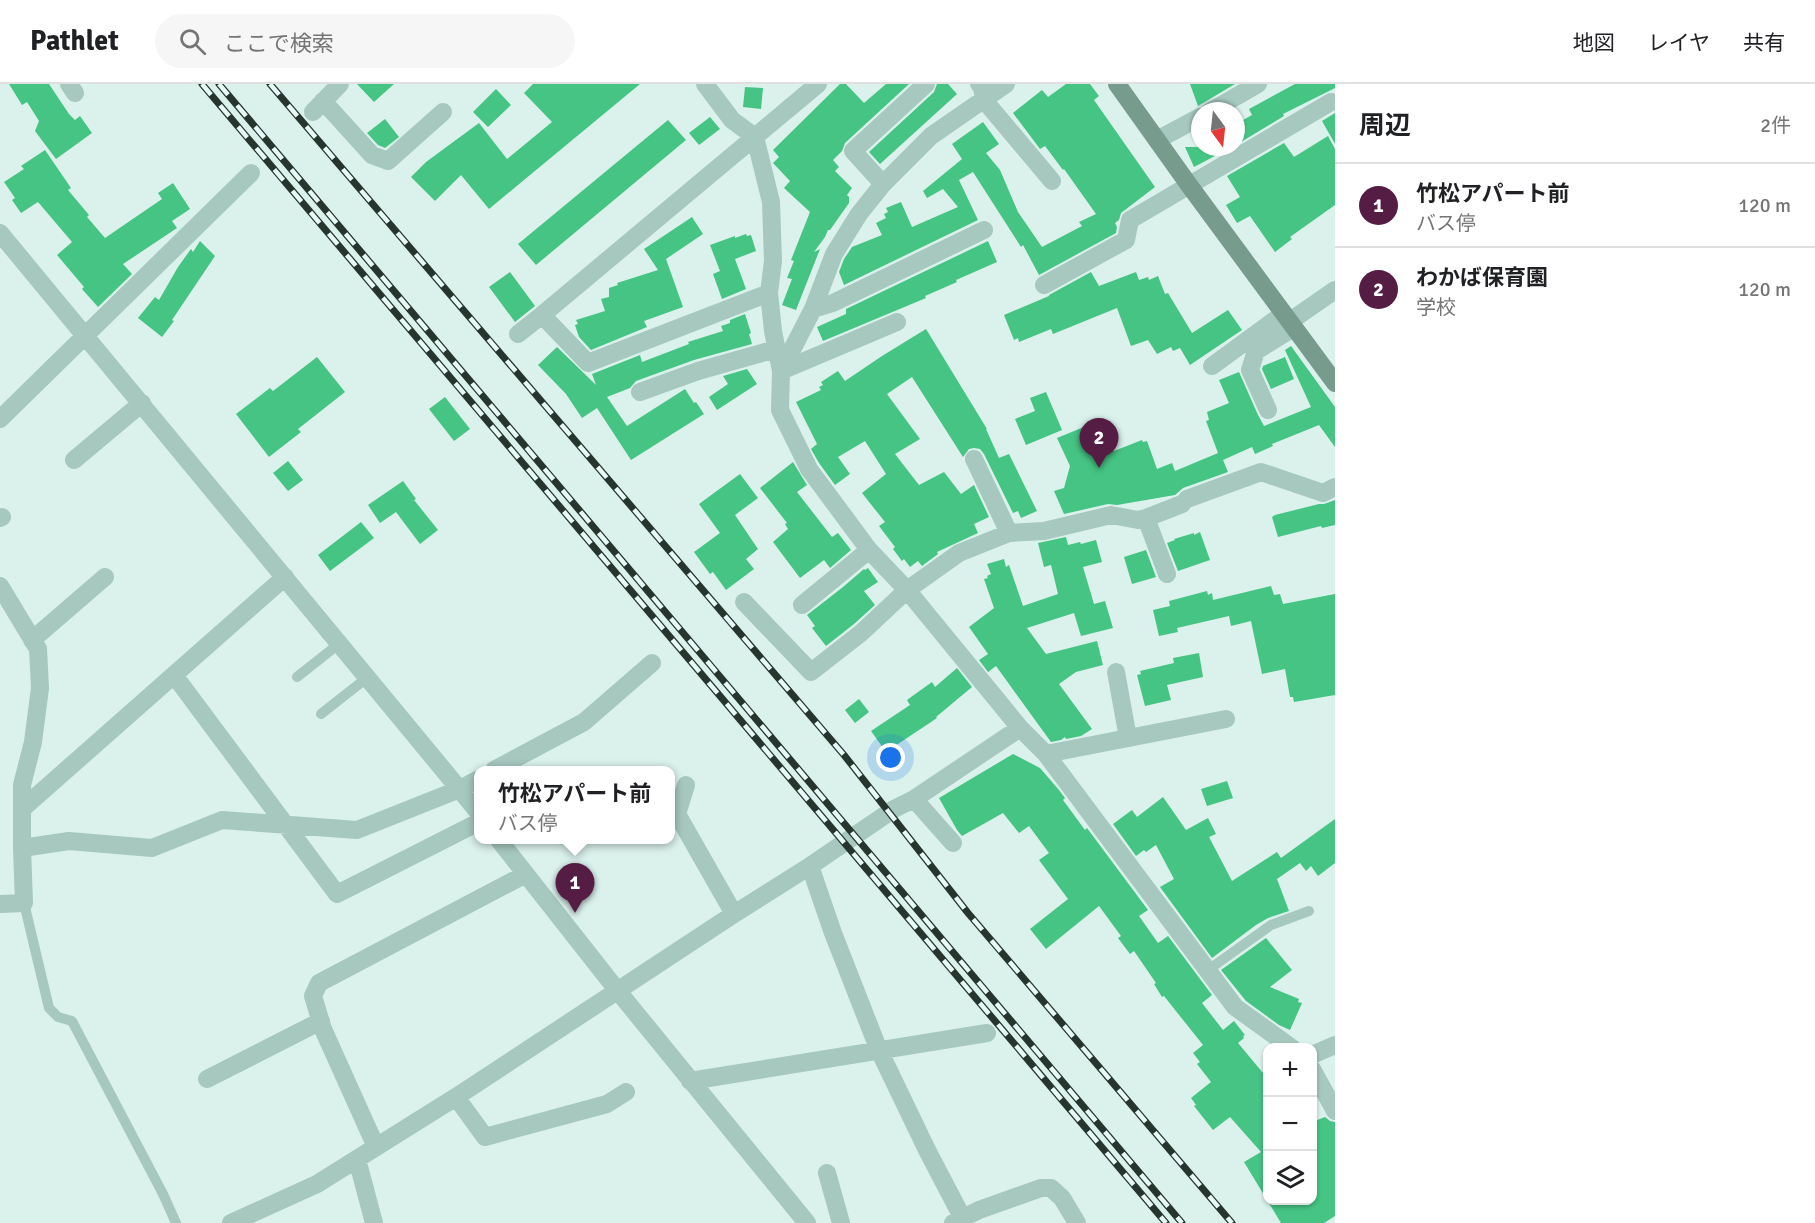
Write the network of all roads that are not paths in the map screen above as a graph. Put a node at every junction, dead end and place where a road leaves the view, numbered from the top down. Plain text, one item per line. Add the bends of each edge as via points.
1 (340, 84) edge
2 (705, 84) edge
3 (818, 84) edge
4 (926, 84) edge
5 (1006, 84) edge
6 (1118, 84) edge
7 (1258, 84) edge
8 (981, 92) edge
9 (1227, 102) edge
10 (1331, 102) dead end
11 (444, 112) dead end
12 (1191, 122) edge
13 (755, 137) junction
14 (1157, 140) junction
15 (251, 173) dead end
16 (1052, 181) dead end
17 (883, 184) junction
18 (1189, 185) junction
19 (984, 230) dead end
20 (0, 233) edge
21 (1044, 285) dead end
22 (1335, 290) edge
23 (769, 293) junction
24 (813, 309) junction
25 (542, 315) junction
26 (1288, 321) junction
27 (897, 322) dead end
28 (518, 334) dead end
29 (86, 336) junction
30 (776, 349) junction
31 (1212, 366) dead end
32 (781, 371) junction
33 (1335, 383) edge
34 (640, 392) dead end
35 (142, 403) junction
36 (1268, 410) dead end
37 (0, 419) edge
38 (974, 459) dead end
39 (74, 460) dead end
40 (1335, 487) edge
41 (1146, 518) junction
42 (1009, 533) junction
43 (869, 550) junction
44 (1167, 574) dead end
45 (105, 577) dead end
46 (285, 577) junction
47 (0, 586) edge
48 (907, 590) junction
49 (744, 602) dead end
50 (802, 605) dead end
51 (32, 639) junction
52 (340, 643) junction
53 (652, 663) dead end
54 (1116, 672) dead end
55 (174, 675) junction
56 (297, 677) dead end
57 (368, 677) junction
58 (321, 714) dead end
59 (1226, 719) dead end
60 (1020, 728) junction
61 (1128, 738) junction
62 (1046, 754) junction
63 (503, 766) edge
64 (474, 782) edge
65 (686, 785) dead end
66 (460, 789) junction
67 (914, 799) junction
68 (474, 807) edge
69 (22, 809) junction
70 (285, 825) junction
71 (474, 825) edge
72 (953, 843) dead end
73 (502, 844) edge
74 (22, 848) junction
75 (810, 866) junction
76 (526, 874) junction
77 (24, 903) junction
78 (0, 904) edge
79 (1309, 911) dead end
80 (734, 914) junction
81 (1208, 970) junction
82 (617, 990) junction
83 (321, 1021) junction
84 (987, 1033) dead end
85 (1286, 1043) edge
86 (1335, 1045) edge
87 (879, 1050) junction
88 (1317, 1053) edge
89 (1317, 1078) edge
90 (207, 1079) dead end
91 (690, 1081) junction
92 (626, 1092) dead end
93 (456, 1097) junction
94 (1335, 1111) edge
95 (376, 1147) junction
96 (357, 1159) junction
97 (827, 1173) dead end
98 (958, 1220) edge
99 (176, 1223) edge
100 (231, 1223) edge
101 (374, 1223) edge
102 (807, 1223) edge
103 (841, 1223) edge
104 (1077, 1223) edge

1 - 11 street via 318,106 372,155 388,161
2 - 13 street via 732,120
3 - 13 street
4 - 17 street via 853,151
5 - 8 street
6 - 14 street
7 - 9 street
8 - 16 street
8 - 17 street
10 - 18 street
12 - 14 street
13 - 23 street via 771,202 773,261
13 - 25 street
14 - 18 street
15 - 29 street
17 - 24 street via 834,254
18 - 21 street via 1130,220 1126,240
18 - 26 street
19 - 24 street
20 - 29 street
22 - 26 street
23 - 25 street via 588,363
23 - 30 street
24 - 32 street
25 - 28 street
26 - 31 street
26 - 33 street
26 - 36 street via 1256,351 1250,370
27 - 32 street
29 - 35 street
29 - 37 street
30 - 32 street
30 - 34 street
32 - 43 street via 780,410 784,420 809,469
35 - 39 street
35 - 46 street
38 - 42 street
40 - 41 street via 1323,493 1261,472
41 - 42 street via 1111,515 1044,531
41 - 44 street
42 - 48 street via 959,553
43 - 48 street
43 - 50 street
45 - 51 street
46 - 52 street
46 - 55 street
47 - 51 street
48 - 49 street via 811,672
48 - 60 street
51 - 69 street via 38,649 40,688 22,785
52 - 56 lane
52 - 57 street
53 - 63 street via 584,722
54 - 61 street
55 - 69 street
55 - 70 street
57 - 58 lane
57 - 66 street
59 - 61 street
60 - 62 street
60 - 67 street
61 - 62 street
62 - 81 street
64 - 66 street
65 - 80 street via 677,814
66 - 68 street
66 - 70 street via 357,830
67 - 72 street
67 - 75 street
69 - 74 street
70 - 71 street via 337,894
70 - 74 street via 222,820 152,848 69,841
73 - 76 street
74 - 77 street
75 - 80 street
75 - 87 street
76 - 82 street
76 - 83 street via 319,983 313,996
77 - 78 street
77 - 99 lane via 49,1008 58,1017 72,1021
79 - 81 lane via 1271,924
80 - 82 street
81 - 85 street via 1235,1007
82 - 91 street
82 - 93 street
83 - 90 street
83 - 95 street
84 - 87 street
86 - 88 street
87 - 91 street
87 - 98 street
89 - 94 street
91 - 102 street
92 - 93 street via 607,1104 485,1137
93 - 95 street
95 - 96 street
96 - 100 street via 317,1184
96 - 101 street
97 - 103 street
98 - 104 street via 1041,1188 1051,1188

